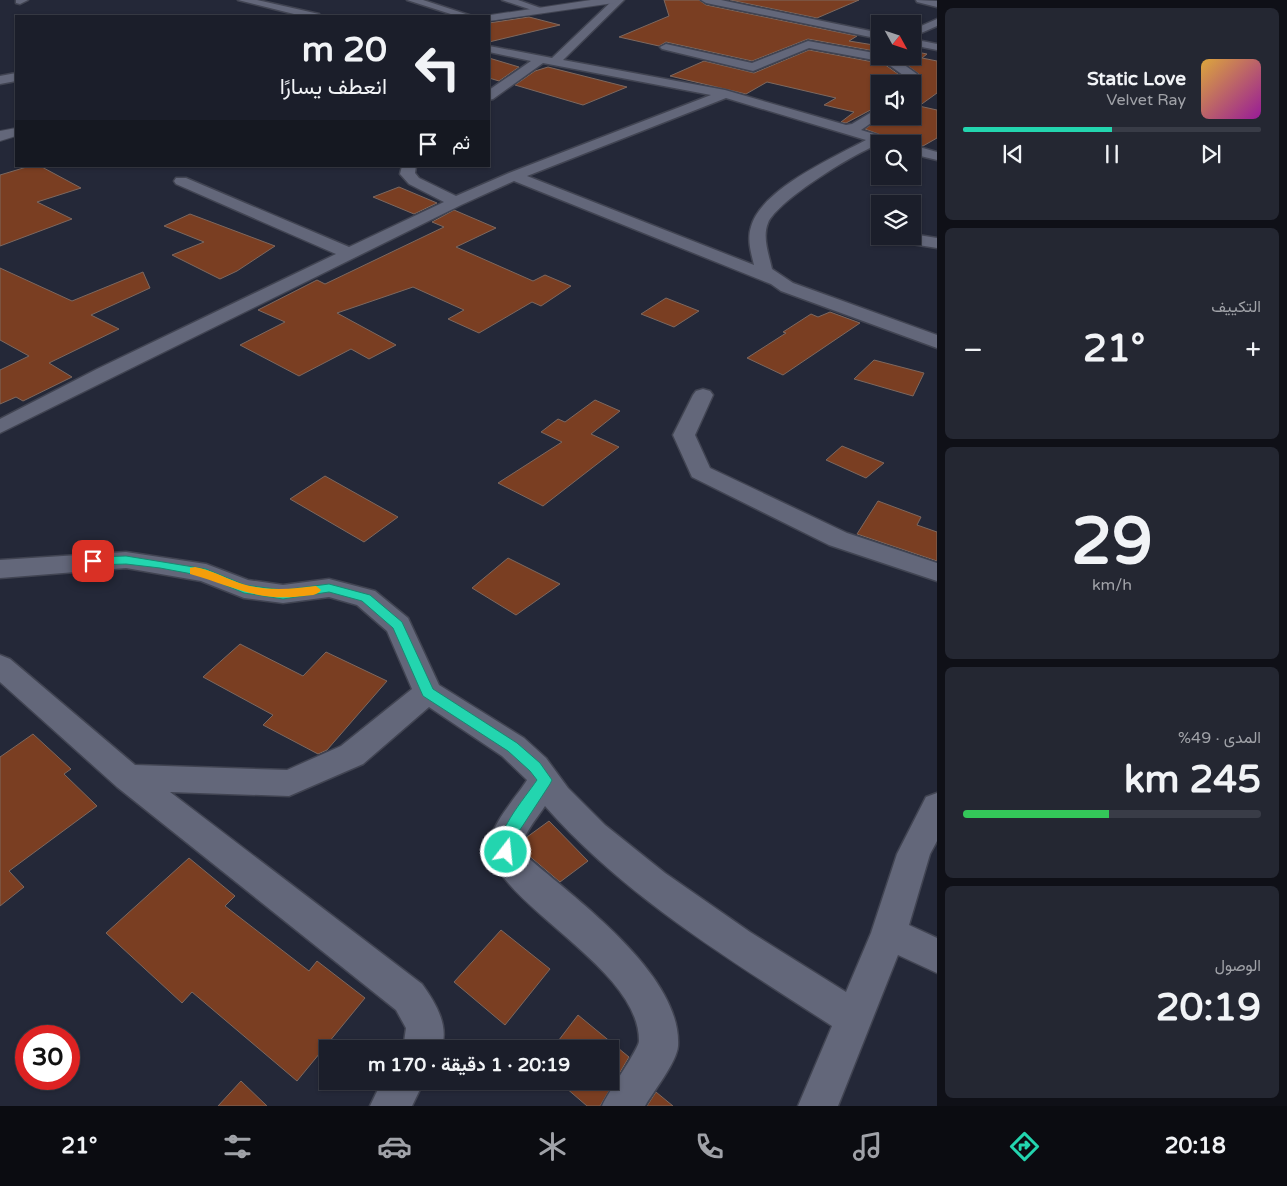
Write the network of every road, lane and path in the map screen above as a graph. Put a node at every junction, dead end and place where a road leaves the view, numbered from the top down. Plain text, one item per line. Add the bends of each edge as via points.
1 (243, 0) edge
2 (412, 0) edge
3 (507, 0) edge
4 (614, 0) edge
5 (618, 0) edge
6 (706, 0) edge
7 (921, 0) edge
8 (937, 4) edge
9 (541, 10) junction
10 (310, 15) edge
11 (464, 15) edge
12 (490, 18) edge
13 (937, 22) edge
14 (921, 30) edge
15 (871, 34) edge
16 (921, 44) edge
17 (666, 47) dead end
18 (937, 47) edge
19 (490, 49) edge
20 (871, 55) edge
21 (541, 59) junction
22 (554, 62) junction
23 (899, 65) edge
24 (910, 75) edge
25 (15, 76) edge
26 (0, 80) edge
27 (725, 94) junction
28 (490, 95) edge
29 (871, 117) edge
30 (846, 129) junction
31 (871, 138) edge
32 (871, 149) edge
33 (921, 152) edge
34 (937, 156) edge
35 (409, 167) edge
36 (514, 176) junction
37 (181, 181) dead end
38 (456, 202) junction
39 (921, 240) edge
40 (937, 242) edge
41 (348, 253) junction
42 (773, 279) junction
43 (937, 342) edge
44 (703, 395) dead end
45 (0, 427) edge
46 (0, 569) edge
47 (937, 572) edge
48 (0, 666) edge
49 (428, 692) junction
50 (128, 778) junction
51 (545, 780) junction
52 (937, 807) edge
53 (888, 933) junction
54 (937, 956) edge
55 (854, 1018) junction
56 (426, 1040) edge
57 (399, 1090) edge
58 (390, 1106) edge
59 (622, 1106) edge
60 (818, 1106) edge

1 - 10 street
2 - 11 street
3 - 9 street
4 - 9 street
5 - 22 street
6 - 15 street
7 - 8 street
9 - 12 street
13 - 14 street
16 - 18 street
17 - 20 street via 753,67 808,44
19 - 21 street
21 - 22 street
21 - 28 street
22 - 27 street
23 - 24 street
25 - 26 street
27 - 30 street
27 - 36 street
29 - 30 street via 856,127
30 - 31 street
32 - 42 street via 780,197 766,211 759,225 759,246 764,271
33 - 34 street
35 - 38 street via 407,174 414,181
36 - 38 street
36 - 42 street
37 - 41 street
38 - 41 street
39 - 40 street
41 - 45 street
42 - 43 street via 838,308
44 - 47 street via 684,435 700,472 838,539
46 - 49 street via 126,560 206,573 244,588 283,594 329,588 366,598 398,625
48 - 50 street
49 - 50 street via 352,755 289,782
49 - 51 street via 512,747
50 - 56 street via 409,996 424,1020
51 - 55 street via 586,829 652,884 737,944
51 - 59 street via 507,838 506,852 513,866 624,966 654,1010 659,1047
52 - 53 street via 914,854
53 - 54 street
53 - 55 street
55 - 60 street
57 - 58 street

